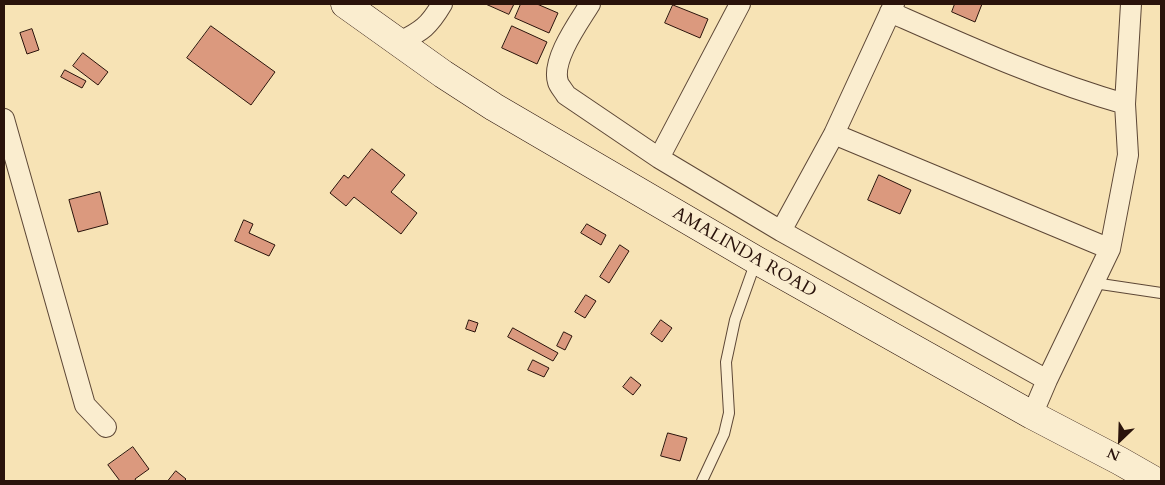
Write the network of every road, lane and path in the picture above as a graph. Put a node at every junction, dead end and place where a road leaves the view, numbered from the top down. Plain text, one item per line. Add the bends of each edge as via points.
1 (345, 4) edge
2 (440, 4) edge
3 (590, 4) edge
4 (740, 4) edge
5 (1131, 4) edge
6 (892, 8) edge
7 (400, 42) junction
8 (1125, 104) junction
9 (4, 119) edge
10 (834, 134) junction
11 (659, 158) junction
12 (781, 231) junction
13 (1110, 249) junction
14 (756, 260) junction
15 (1094, 283) junction
16 (1161, 293) edge
17 (1047, 380) junction
18 (1032, 415) junction
19 (106, 427) dead end
20 (702, 481) edge
21 (1156, 481) edge

1 - 7 street, AMALINDA ROAD
2 - 7 street via 431,22
3 - 11 street via 566,45 557,68 558,82 566,95
4 - 11 street
5 - 8 street
6 - 8 street via 1046,79
6 - 10 street
7 - 14 street, AMALINDA ROAD via 494,107
8 - 13 street via 1128,155
9 - 19 street via 85,405
10 - 12 street
10 - 13 street
11 - 12 street
12 - 17 street
13 - 15 street
14 - 18 street, AMALINDA ROAD
14 - 20 lane via 735,320 726,362 729,413 724,434
15 - 16 lane
15 - 17 street
17 - 18 street
18 - 21 street, AMALINDA ROAD

